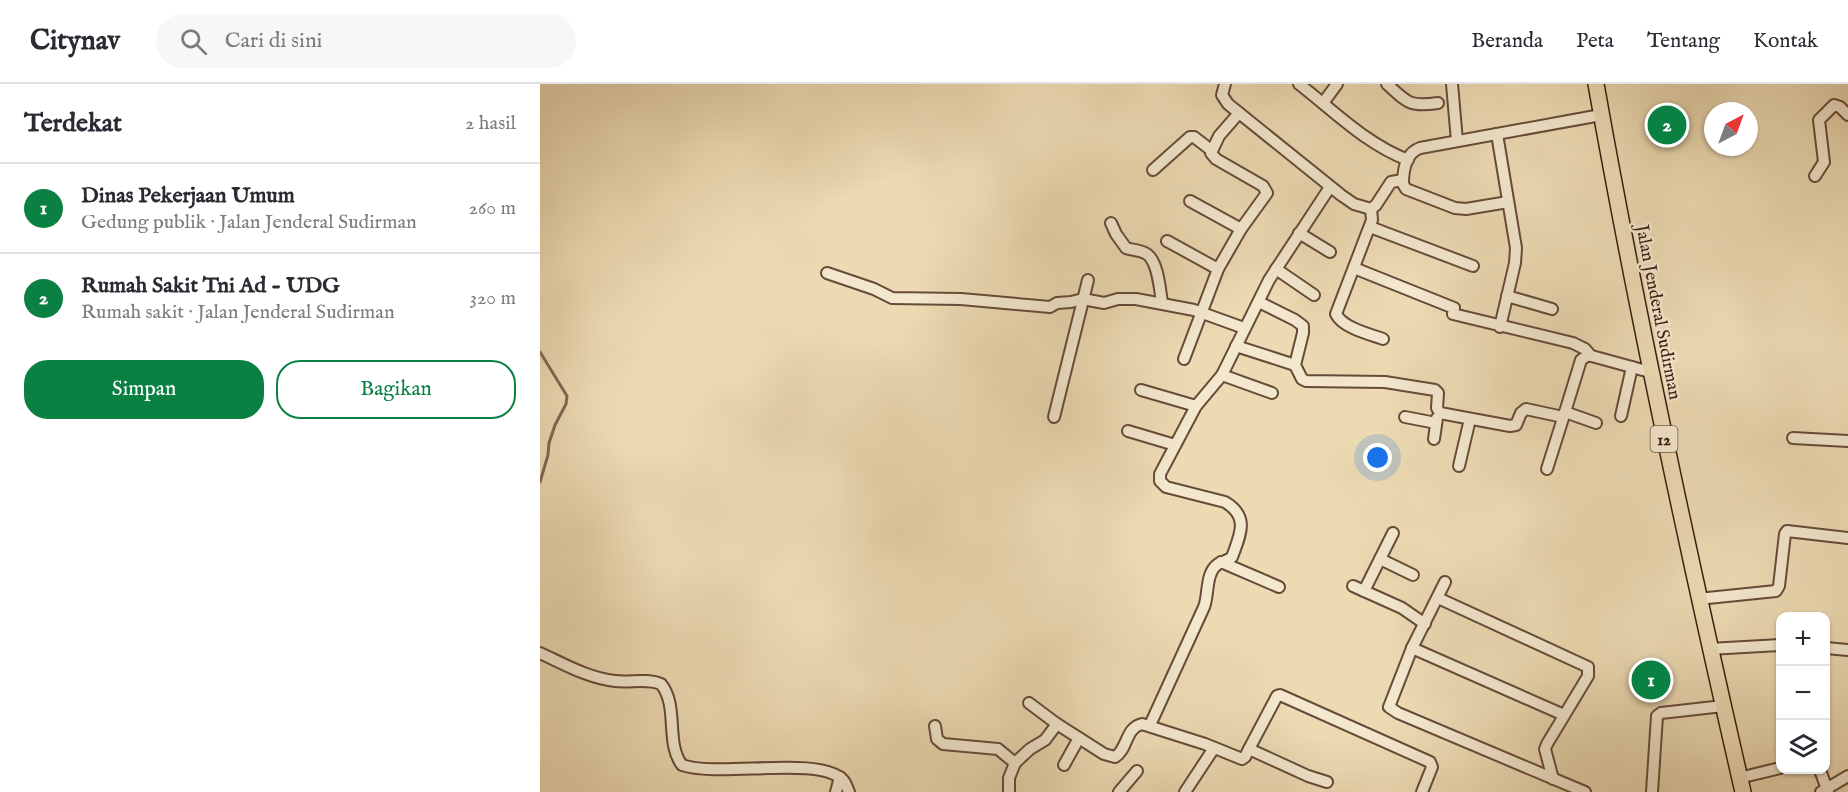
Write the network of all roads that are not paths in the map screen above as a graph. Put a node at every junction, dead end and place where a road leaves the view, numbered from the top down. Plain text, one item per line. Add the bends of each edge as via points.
1 (1225, 84) edge
2 (1299, 84) edge
3 (1337, 84) edge
4 (1387, 84) edge
5 (1452, 84) edge
6 (1596, 84) edge
7 (1323, 103) junction
8 (1438, 103) dead end
9 (1239, 112) junction
10 (1601, 115) junction
11 (1848, 115) edge
12 (1497, 134) junction
13 (1457, 141) junction
14 (1211, 150) junction
15 (1408, 160) junction
16 (1153, 170) dead end
17 (1815, 176) dead end
18 (1403, 180) junction
19 (1330, 187) junction
20 (1190, 201) dead end
21 (1508, 202) junction
22 (1371, 209) junction
23 (1111, 223) dead end
24 (1370, 227) junction
25 (1241, 229) junction
26 (1299, 233) junction
27 (1167, 241) dead end
28 (1330, 252) dead end
29 (1473, 266) dead end
30 (1354, 268) junction
31 (1218, 269) junction
32 (1276, 269) junction
33 (827, 273) dead end
34 (1088, 280) dead end
35 (1314, 295) dead end
36 (1507, 296) junction
37 (1083, 299) junction
38 (1259, 302) junction
39 (1162, 303) junction
40 (1552, 309) dead end
41 (1200, 312) junction
42 (1500, 327) junction
43 (1244, 328) junction
44 (1383, 339) dead end
45 (1236, 346) junction
46 (1591, 356) junction
47 (1184, 359) dead end
48 (1295, 365) junction
49 (1632, 367) junction
50 (1650, 372) junction
51 (1222, 375) junction
52 (1141, 390) dead end
53 (1272, 393) dead end
54 (1196, 406) junction
55 (1564, 415) junction
56 (1054, 417) dead end
57 (1405, 417) dead end
58 (1437, 417) junction
59 (1621, 417) dead end
60 (1470, 419) junction
61 (1596, 423) dead end
62 (1128, 430) dead end
63 (1793, 438) dead end
64 (1434, 439) dead end
65 (1848, 441) edge
66 (1175, 445) junction
67 (1459, 466) dead end
68 (1547, 469) dead end
69 (1393, 533) dead end
70 (1848, 538) edge
71 (1380, 559) junction
72 (1221, 562) junction
73 (1413, 575) dead end
74 (1445, 582) dead end
75 (1353, 586) dead end
76 (1279, 587) dead end
77 (1364, 591) junction
78 (1438, 598) junction
79 (1698, 599) junction
80 (1425, 624) junction
81 (1776, 645) edge
82 (1412, 648) junction
83 (1830, 648) edge
84 (1709, 649) junction
85 (1848, 650) edge
86 (540, 653) edge
87 (1029, 703) dead end
88 (1723, 706) junction
89 (1564, 715) junction
90 (1057, 724) junction
91 (1150, 725) junction
92 (934, 726) dead end
93 (1078, 738) junction
94 (1214, 748) junction
95 (1249, 749) junction
96 (1015, 763) junction
97 (1064, 765) dead end
98 (1776, 770) edge
99 (1137, 771) dead end
100 (1821, 774) edge
101 (1848, 776) edge
102 (840, 777) junction
103 (1553, 779) junction
104 (1328, 782) dead end
105 (1741, 785) edge
106 (1825, 791) edge
107 (836, 792) edge
108 (849, 792) edge
109 (1009, 792) edge
110 (1119, 792) edge
111 (1185, 792) edge
112 (1422, 792) edge
113 (1585, 792) edge
114 (1652, 792) edge

1 - 9 street via 1224,99
2 - 7 street
3 - 7 street
4 - 8 street via 1415,105
5 - 13 street
6 - 10 highway, Jalan Jenderal Sudirman / 12
7 - 15 street via 1387,152
9 - 14 street
9 - 19 street
10 - 12 street
10 - 50 highway, Jalan Jenderal Sudirman / 12
11 - 17 street via 1834,105 1820,120 1824,162
12 - 13 street
12 - 21 street
13 - 15 street via 1414,150
14 - 16 street via 1190,137
14 - 25 street via 1216,159 1266,189 1265,197
15 - 18 street
18 - 21 street via 1407,190 1460,209
18 - 22 street via 1391,182
19 - 22 street via 1354,204
19 - 26 street
20 - 25 street
21 - 36 street via 1516,257
22 - 24 street
23 - 39 street via 1126,248 1148,255 1159,281
24 - 29 street
24 - 30 street
25 - 31 street
26 - 28 street
26 - 32 street
27 - 31 street
30 - 42 street via 1454,308 1453,314
30 - 44 street via 1336,314 1344,322
31 - 41 street
32 - 35 street
32 - 38 street
33 - 37 street via 898,299 961,299 1050,307
34 - 37 street
36 - 40 street
36 - 42 street
37 - 39 street
37 - 56 street
38 - 43 street
38 - 48 street via 1303,326
39 - 41 street
41 - 43 street
41 - 47 street
42 - 46 street via 1574,343
43 - 45 street
45 - 48 street
45 - 51 street
46 - 49 street
46 - 55 street via 1581,360
48 - 58 street via 1306,381 1385,382 1436,391
49 - 50 street
49 - 59 street
50 - 79 highway, Jalan Jenderal Sudirman / 12
51 - 53 street
51 - 54 street
52 - 54 street
54 - 66 street
55 - 60 street via 1528,408 1512,426
55 - 61 street
55 - 68 street
57 - 58 street
58 - 60 street
58 - 64 street
60 - 67 street
62 - 66 street
63 - 65 street
66 - 72 street via 1160,474 1162,484 1225,502 1239,516 1242,527 1232,557
69 - 71 street
70 - 79 street via 1787,531 1776,591
71 - 73 street
71 - 77 street
72 - 76 street
72 - 91 street via 1214,569 1204,607
74 - 78 street
75 - 77 street
77 - 80 street via 1402,608
78 - 80 street
78 - 89 street via 1588,667 1588,676
79 - 84 highway, Jalan Jenderal Sudirman / 12
80 - 82 street
81 - 84 street
82 - 89 street
82 - 103 street via 1389,707
83 - 85 street
84 - 88 highway, Jalan Jenderal Sudirman / 12
86 - 102 street via 593,676 617,682 661,684 667,693 677,758 686,766 809,769
87 - 90 street
88 - 105 highway, Jalan Jenderal Sudirman / 12
88 - 114 street via 1657,716
89 - 103 street via 1545,749
90 - 93 street
90 - 96 street via 1045,740
91 - 93 street via 1134,727 1115,758
91 - 94 street
92 - 96 street via 935,736 943,744 998,749
93 - 97 street
94 - 95 street via 1242,759
94 - 111 street
95 - 104 street
95 - 112 street via 1280,695 1430,762 1432,767
96 - 109 street
98 - 105 street
99 - 110 street
100 - 106 street
101 - 106 street
102 - 107 street
102 - 108 street
103 - 113 street

